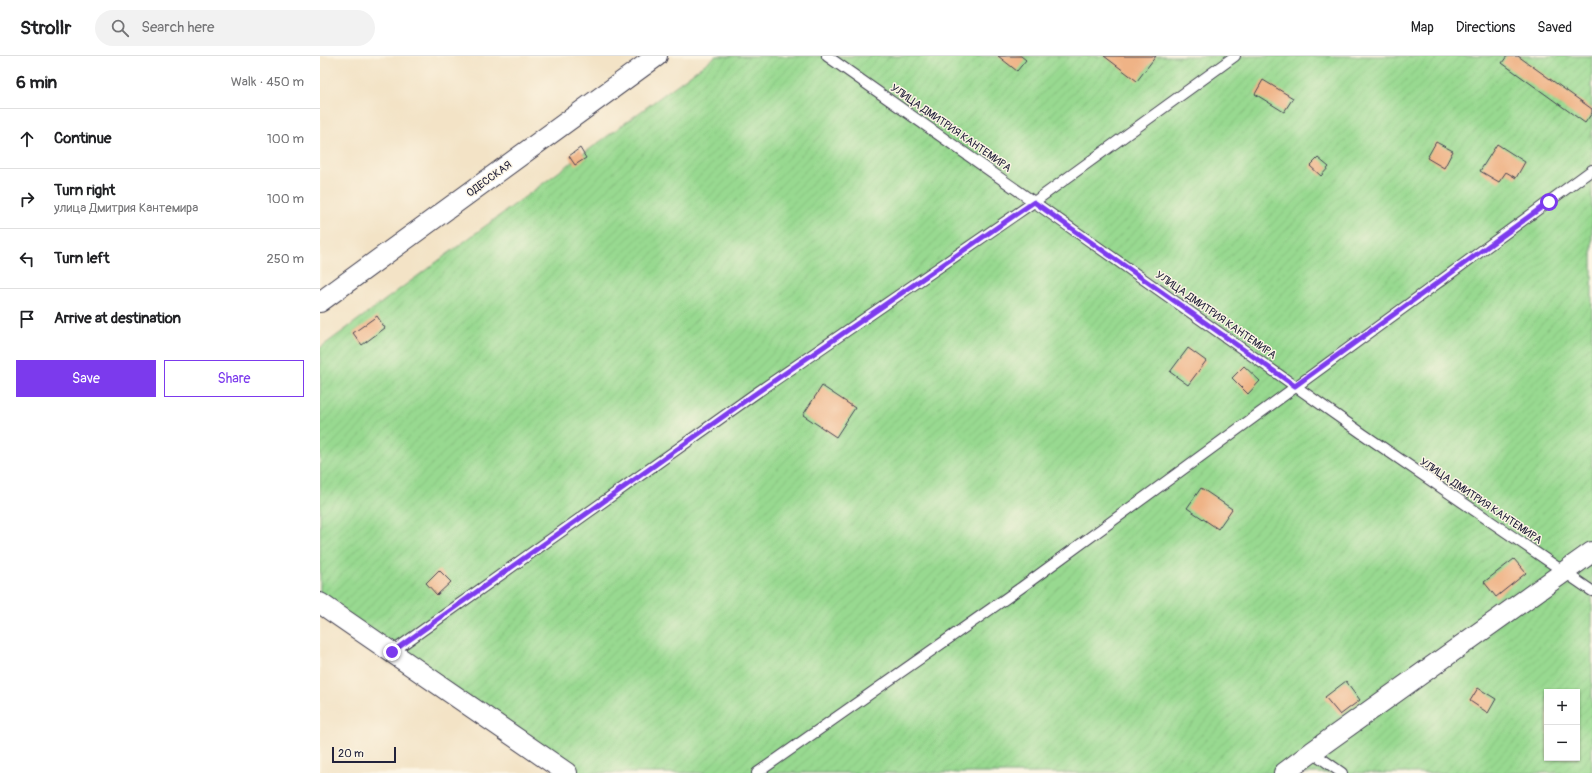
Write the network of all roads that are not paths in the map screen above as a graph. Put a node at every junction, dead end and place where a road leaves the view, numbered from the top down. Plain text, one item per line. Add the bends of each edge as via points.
1 (657, 56) edge
2 (827, 56) edge
3 (1235, 56) edge
4 (1592, 170) edge
5 (1034, 202) junction
6 (320, 302) edge
7 (1295, 386) junction
8 (1592, 552) edge
9 (1565, 572) junction
10 (1592, 591) edge
11 (320, 603) edge
12 (392, 652) junction
13 (1312, 752) junction
14 (566, 773) edge
15 (757, 773) edge
16 (1284, 773) edge
17 (1342, 773) edge

1 - 6 street, ОДЕССКАЯ
2 - 5 lane, УЛИЦА ДМИТРИЯ КАНТЕМИРА
3 - 5 lane
4 - 7 lane
5 - 7 lane, УЛИЦА ДМИТРИЯ КАНТЕМИРА
5 - 12 lane via 752,396
7 - 9 lane, УЛИЦА ДМИТРИЯ КАНТЕМИРА
7 - 15 lane via 1022,587
8 - 9 street
9 - 10 lane, УЛИЦА ДМИТРИЯ КАНТЕМИРА
9 - 13 street
11 - 12 street
12 - 14 street
13 - 16 street
13 - 17 lane

